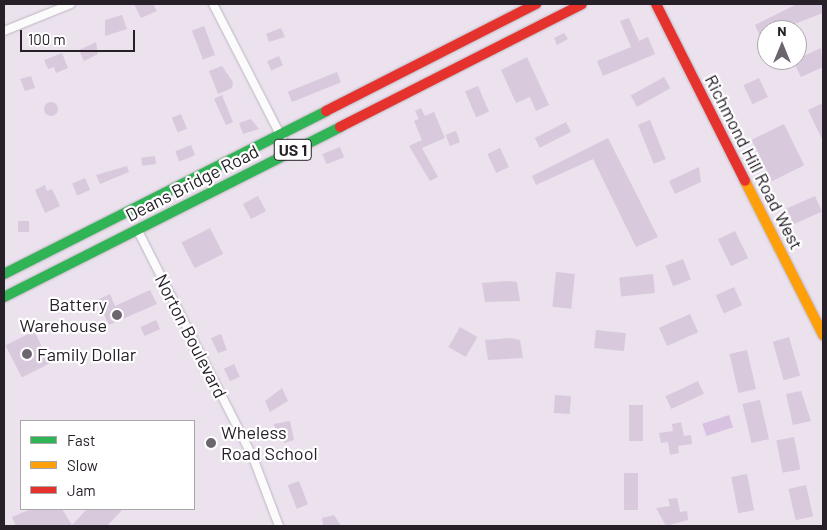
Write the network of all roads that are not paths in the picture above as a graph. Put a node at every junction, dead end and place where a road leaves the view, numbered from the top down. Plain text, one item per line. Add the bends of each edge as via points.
1 (71, 4) edge
2 (213, 4) edge
3 (536, 4) edge
4 (582, 4) edge
5 (656, 4) edge
6 (4, 31) edge
7 (280, 133) junction
8 (289, 152) junction
9 (137, 229) junction
10 (4, 274) edge
11 (4, 297) edge
12 (823, 335) edge
13 (279, 526) edge

1 - 6 street
2 - 7 street
3 - 7 main road, Deans Bridge Road / US 1
4 - 8 main road, Deans Bridge Road / US 1
5 - 12 main road, Richmond Hill Road West
7 - 8 street
7 - 10 main road, Deans Bridge Road / US 1
8 - 9 main road, Deans Bridge Road / US 1
9 - 11 main road, Deans Bridge Road / US 1
9 - 13 street, Norton Boulevard via 254,460

